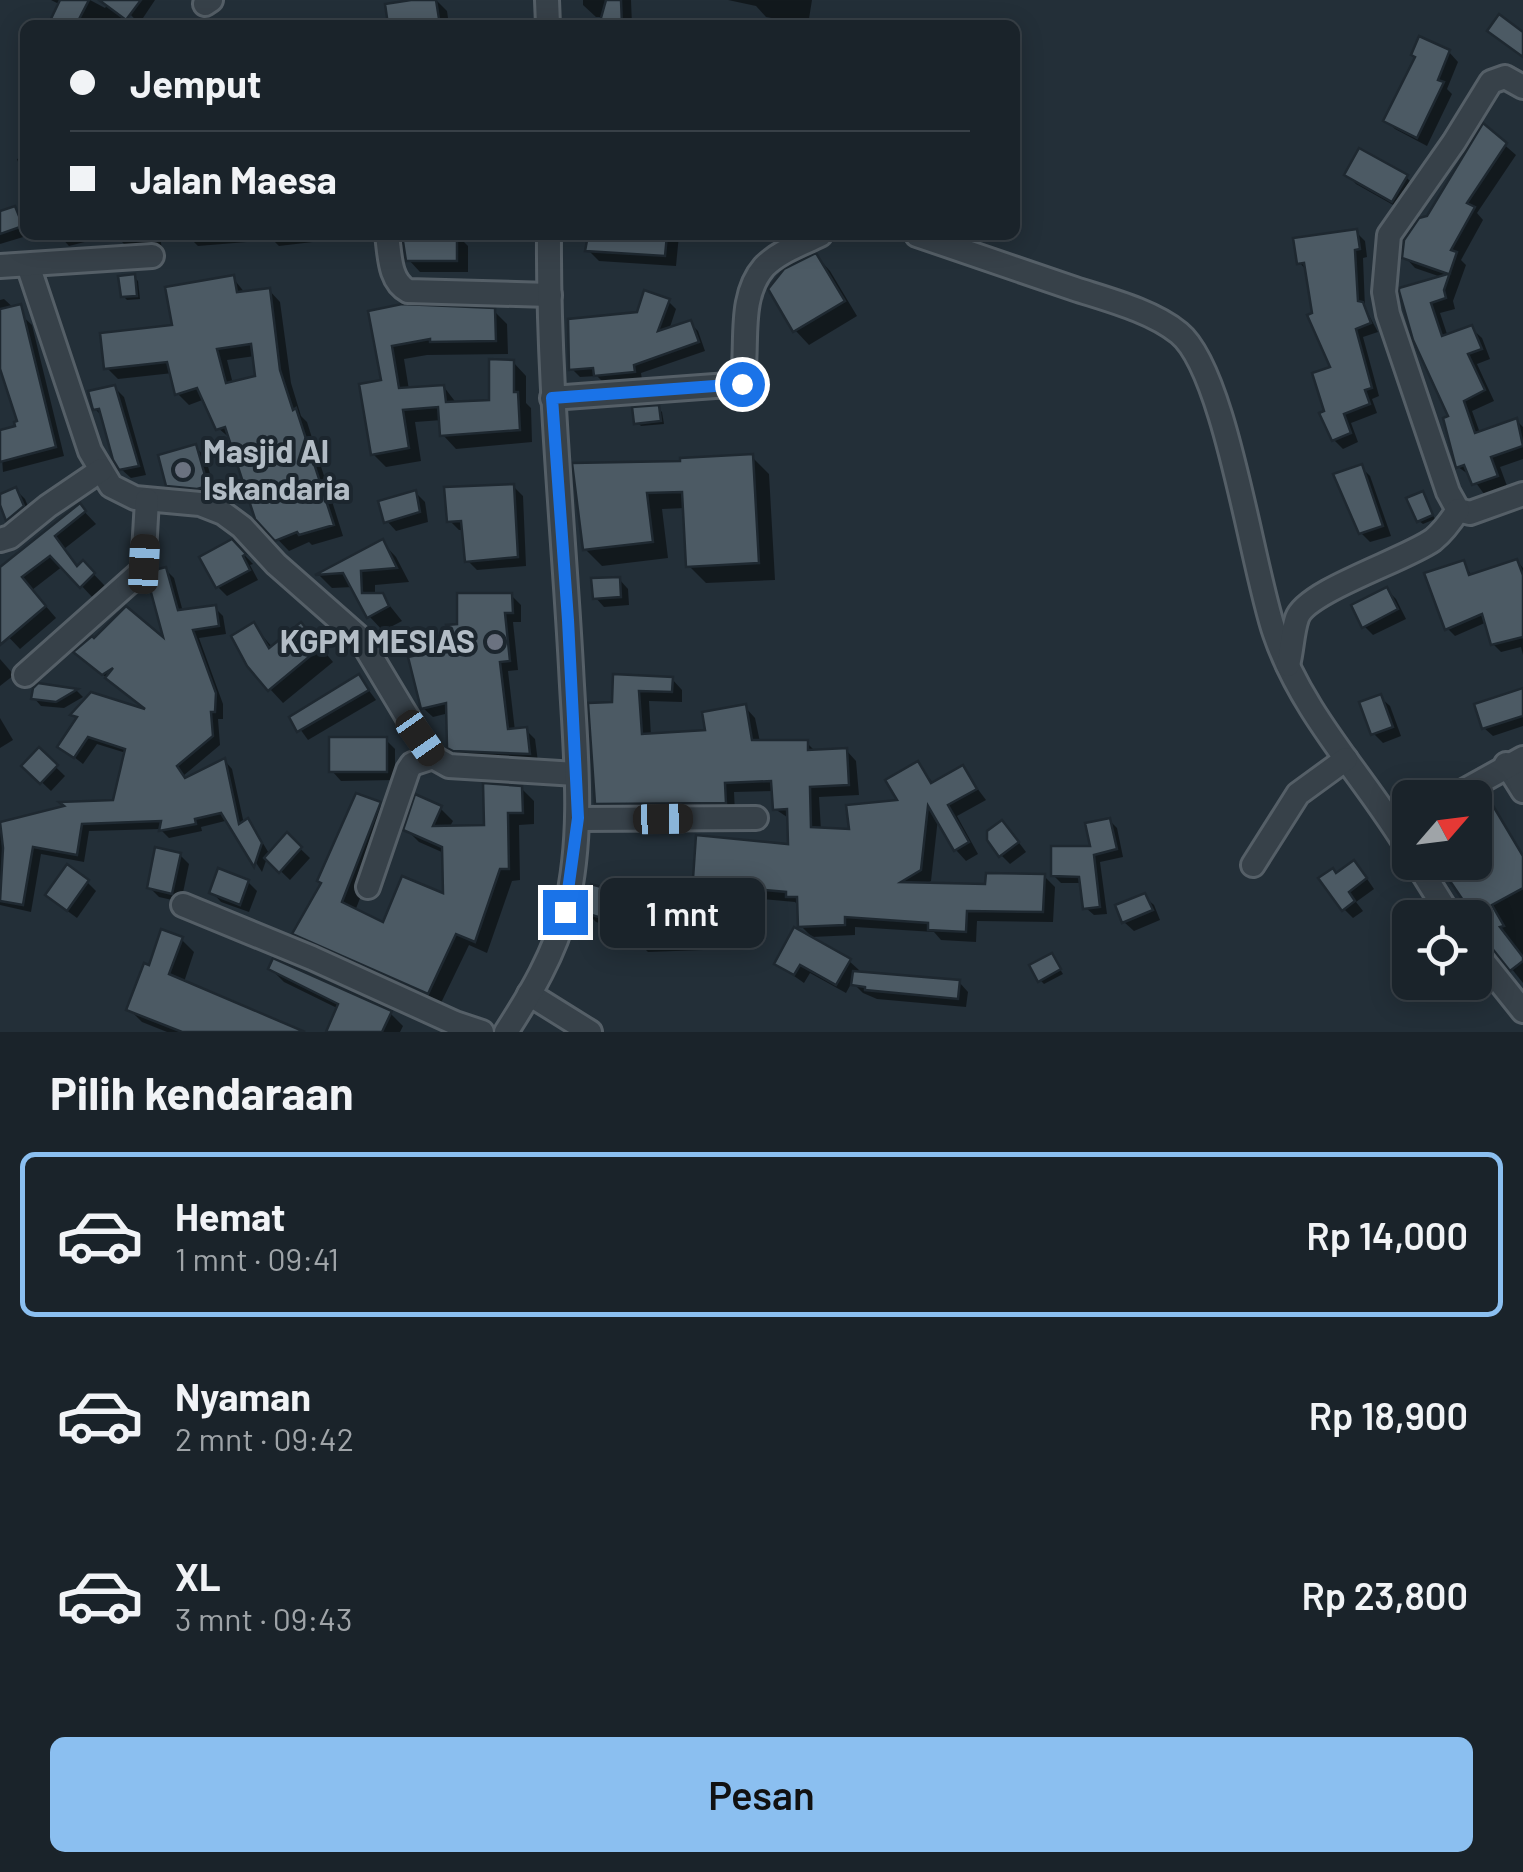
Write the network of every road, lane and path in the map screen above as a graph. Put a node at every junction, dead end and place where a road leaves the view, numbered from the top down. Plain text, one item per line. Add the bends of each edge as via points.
1 (1523, 87) edge
2 (388, 240) edge
3 (550, 240) edge
4 (810, 240) edge
5 (932, 240) edge
6 (152, 256) dead end
7 (28, 265) junction
8 (0, 266) edge
9 (550, 294) junction
10 (552, 398) junction
11 (100, 470) junction
12 (1523, 494) edge
13 (147, 500) junction
14 (1458, 510) junction
15 (0, 540) edge
16 (1288, 669) junction
17 (26, 675) dead end
18 (433, 757) junction
19 (1346, 760) junction
20 (1514, 761) edge
21 (576, 774) junction
22 (1482, 780) edge
23 (1523, 791) edge
24 (578, 818) junction
25 (756, 818) dead end
26 (1392, 818) edge
27 (1252, 865) dead end
28 (368, 887) dead end
29 (182, 904) dead end
30 (1492, 972) edge
31 (528, 994) junction
32 (1523, 1011) edge
33 (482, 1032) edge
34 (506, 1032) edge
35 (590, 1032) edge

1 - 14 street via 1506,76 1490,82 1389,235 1384,292 1392,330
2 - 9 street via 396,279 408,291
3 - 9 street
4 - 10 street via 763,268 751,291 742,384
5 - 16 street via 1118,304 1192,345 1218,410 1260,586
6 - 7 street
7 - 8 street
7 - 11 street
9 - 10 street
10 - 21 street
11 - 13 street via 111,486
11 - 15 street
12 - 14 street
13 - 17 street via 140,574
13 - 18 street via 200,504 242,527 360,638
14 - 16 street via 1432,541 1305,607 1297,615
16 - 19 street
18 - 21 street via 449,766
18 - 28 street via 408,770
19 - 26 street
19 - 27 street via 1298,794
20 - 22 street
20 - 23 street
21 - 24 street
24 - 25 street
24 - 31 street via 565,912
29 - 33 street
30 - 32 street
31 - 34 street
31 - 35 street

